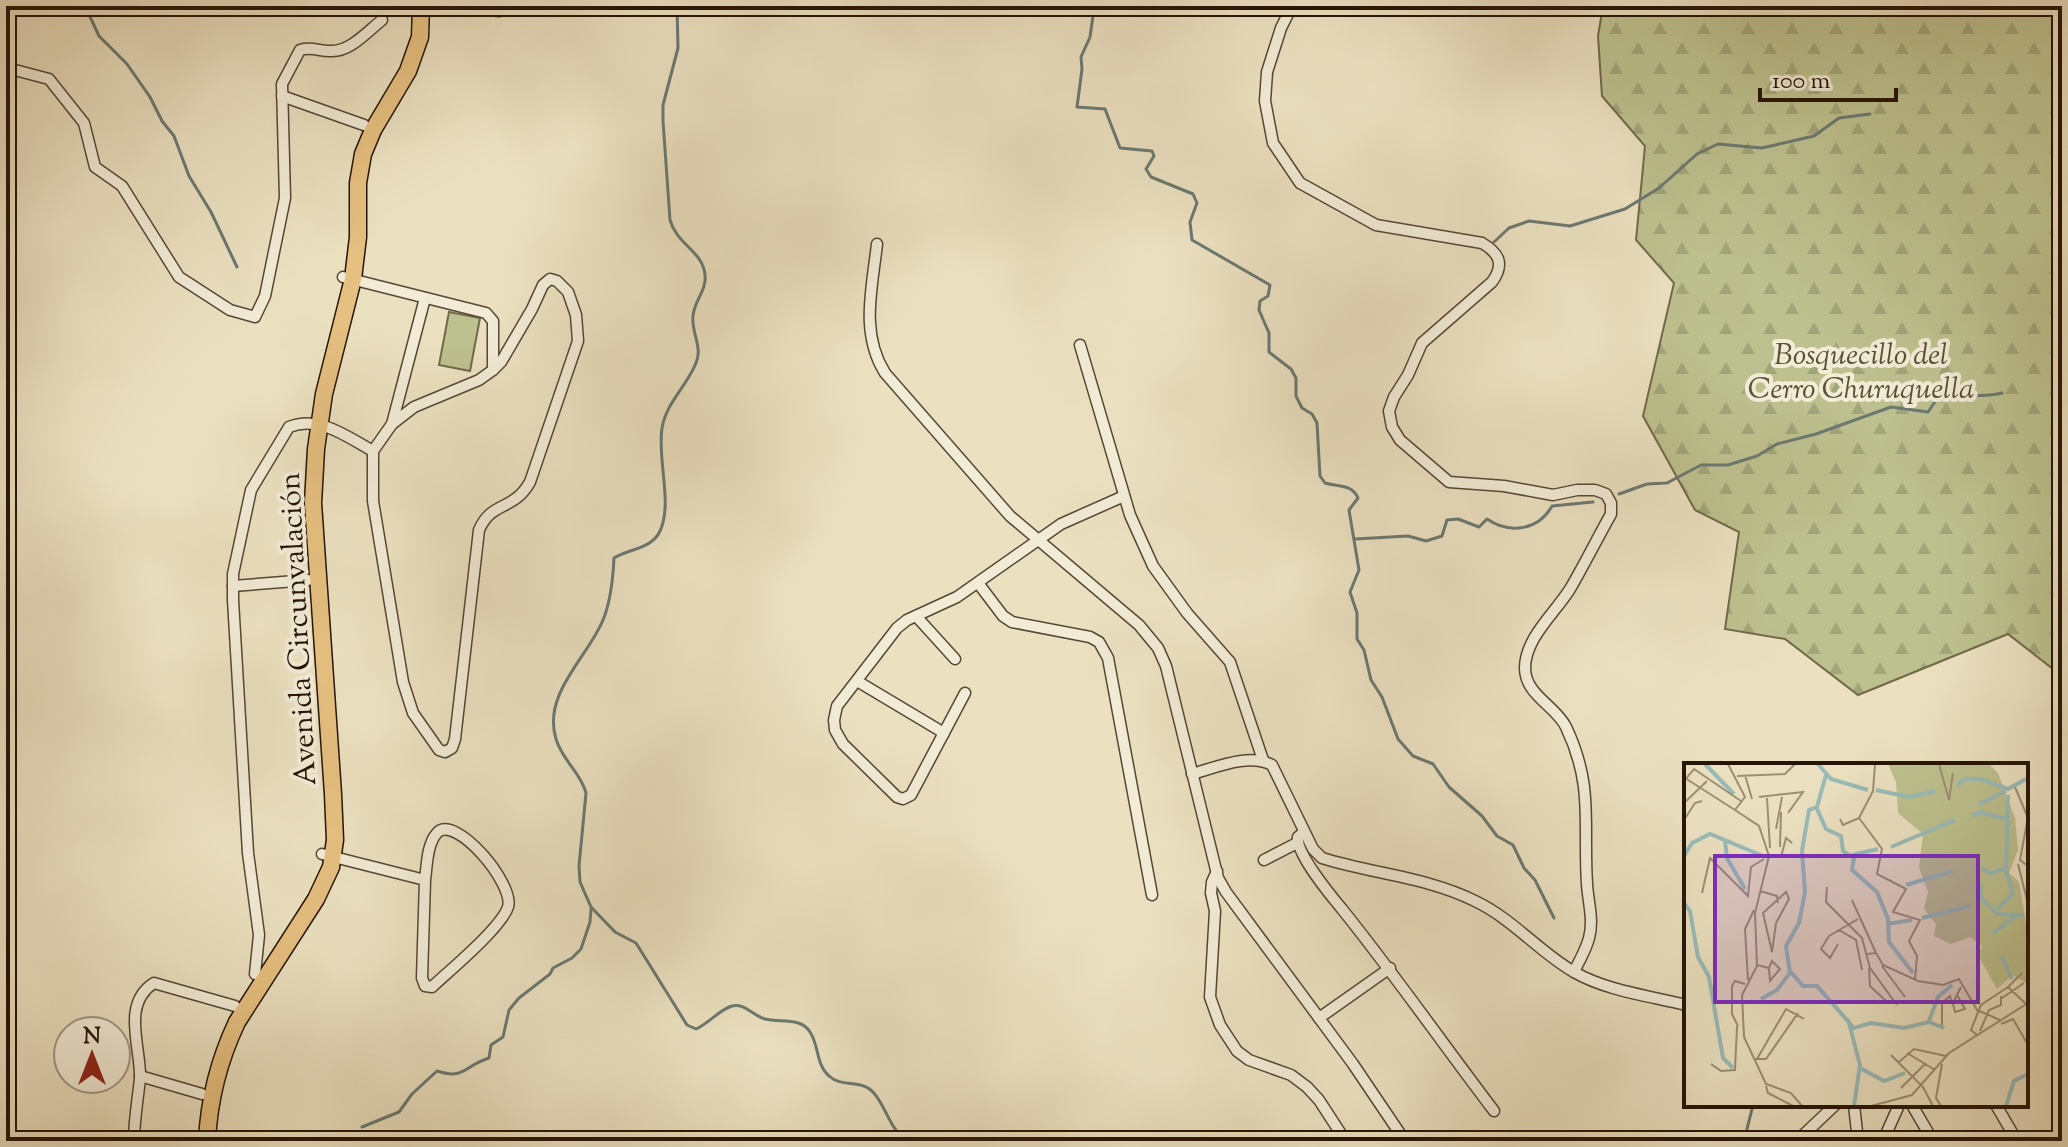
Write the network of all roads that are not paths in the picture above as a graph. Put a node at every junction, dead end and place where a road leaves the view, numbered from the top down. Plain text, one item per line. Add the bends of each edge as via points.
1 (411, 6) edge
2 (421, 6) edge
3 (463, 6) edge
4 (515, 6) edge
5 (1292, 6) edge
6 (382, 20) dead end
7 (6, 71) edge
8 (282, 96) junction
9 (364, 125) junction
10 (877, 244) dead end
11 (348, 278) junction
12 (425, 298) junction
13 (1080, 345) dead end
14 (493, 370) junction
15 (314, 423) junction
16 (392, 424) junction
17 (373, 451) junction
18 (1124, 496) junction
19 (1036, 540) junction
20 (308, 580) junction
21 (978, 583) junction
22 (233, 586) junction
23 (916, 616) junction
24 (955, 659) dead end
25 (857, 681) junction
26 (965, 693) dead end
27 (944, 733) junction
28 (1263, 760) junction
29 (1192, 774) junction
30 (1304, 832) junction
31 (1297, 843) junction
32 (328, 855) junction
33 (1264, 860) dead end
34 (1217, 871) junction
35 (425, 880) junction
36 (1152, 895) dead end
37 (1390, 968) junction
38 (1574, 972) junction
39 (255, 974) junction
40 (1684, 1004) edge
41 (235, 1006) junction
42 (1319, 1018) junction
43 (140, 1076) junction
44 (202, 1094) junction
45 (1833, 1107) edge
46 (1854, 1107) edge
47 (1898, 1107) edge
48 (1913, 1107) edge
49 (1997, 1107) edge
50 (1494, 1111) dead end
51 (1343, 1137) dead end
52 (134, 1141) edge
53 (197, 1141) edge
54 (207, 1141) edge
55 (1405, 1141) edge
56 (1797, 1141) edge
57 (1858, 1141) edge
58 (1883, 1141) edge
59 (1933, 1141) edge
60 (2017, 1141) edge

1 - 9 main road, Avenida Circunvalación via 410,35 399,67
2 - 11 main road, Avenida Circunvalación via 420,37 408,71 363,154 358,237
3 - 4 street via 499,11
5 - 38 street via 1267,72 1265,101 1273,143 1300,183 1376,225 1482,243 1495,250 1500,261 1492,282 1416,351 1389,411 1400,440 1449,482 1553,495 1595,490 1611,503 1611,514 1569,591 1526,657 1525,672 1535,693 1567,729 1586,789 1590,923
6 - 8 street via 348,47 333,52 300,50 282,84
7 - 8 street via 49,79 84,123 95,167 122,186 179,277 230,310 255,317 265,296 285,198
8 - 9 street
9 - 11 main road, Avenida Circunvalación via 348,182
10 - 19 street via 869,315 876,359
11 - 12 street
11 - 15 main road, Avenida Circunvalación via 314,392
12 - 14 street via 486,313 493,321
12 - 16 street
13 - 18 street
14 - 16 street via 414,407
14 - 17 street via 543,285 557,281 568,292 578,341 530,482 521,497 491,511 479,530 455,739 445,752 413,713 403,682 373,501
15 - 17 street
15 - 20 main road, Avenida Circunvalación via 303,504
15 - 22 street via 289,427 251,490
15 - 32 main road, Avenida Circunvalación via 313,503 335,840
16 - 17 street
18 - 19 street
18 - 28 street via 1153,566 1230,662
19 - 21 street
19 - 29 street via 1139,625 1158,648
20 - 22 street
20 - 32 main road, Avenida Circunvalación
21 - 23 street
21 - 36 street via 1012,622 1090,637 1108,658
22 - 39 street via 248,853 259,935
23 - 24 street
23 - 25 street via 897,628
25 - 27 street
25 - 27 street via 837,706 835,730 897,797 911,795
26 - 27 street
28 - 29 street
28 - 30 street via 1272,765
29 - 34 street
30 - 31 street
30 - 38 street via 1322,858 1430,883 1474,900
31 - 33 street
31 - 37 street via 1332,897
32 - 35 street
32 - 39 main road, Avenida Circunvalación
32 - 54 main road, Avenida Circunvalación via 331,867 316,899 228,1041 212,1096
34 - 42 street via 1226,892
34 - 51 street via 1211,893 1215,911 1210,997 1220,1025 1249,1060 1291,1075 1307,1087
35 - 35 street via 422,978 432,987 500,922 508,893 503,880 454,830 438,831
37 - 42 street
37 - 50 street
38 - 40 street
39 - 41 main road, Avenida Circunvalación
41 - 43 street via 154,983 145,989 133,1021
41 - 44 main road, Avenida Circunvalación via 211,1054
42 - 55 street
43 - 44 street
43 - 52 street
44 - 53 main road, Avenida Circunvalación
45 - 56 street
46 - 57 street
47 - 58 street
48 - 59 street
49 - 60 street

